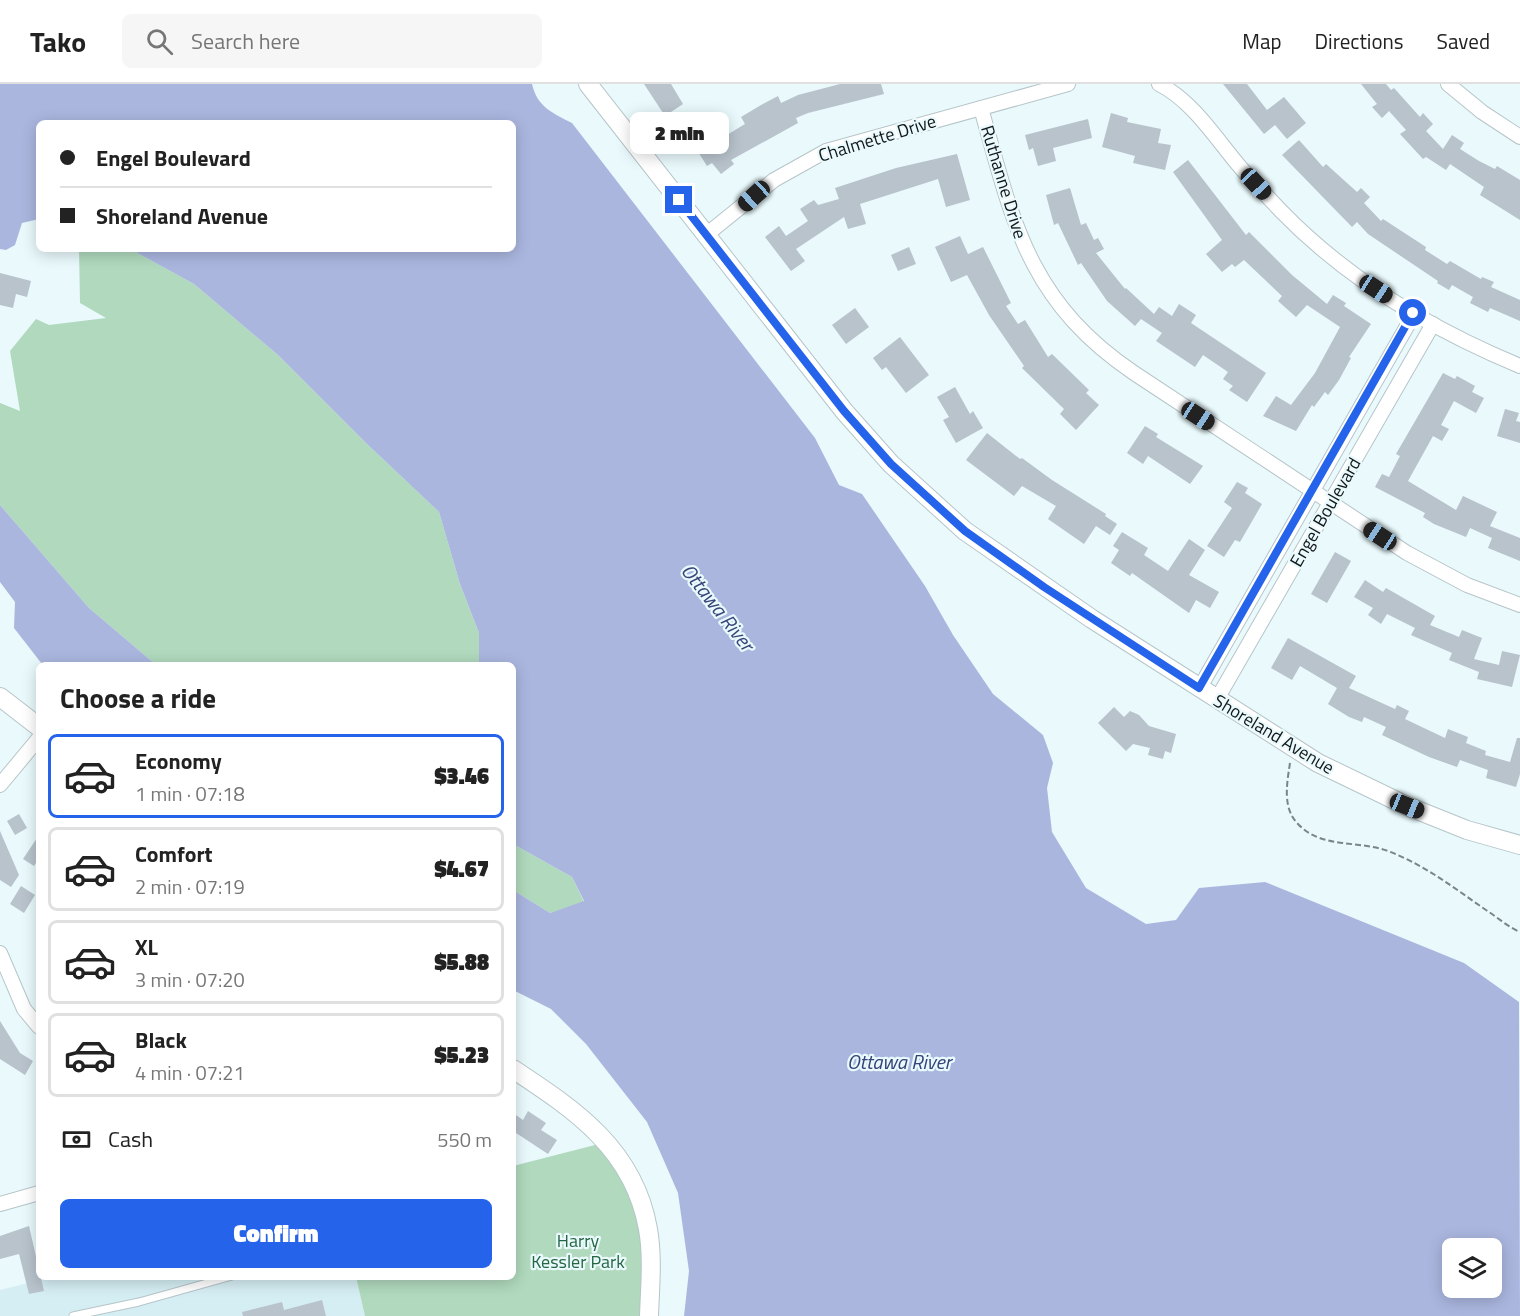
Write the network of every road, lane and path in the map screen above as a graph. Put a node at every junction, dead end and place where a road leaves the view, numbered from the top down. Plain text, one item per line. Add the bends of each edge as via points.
1 (588, 84) edge
2 (1068, 84) edge
3 (1159, 84) edge
4 (1448, 84) edge
5 (981, 108) junction
6 (1520, 136) edge
7 (706, 235) junction
8 (1414, 314) junction
9 (1433, 324) junction
10 (1520, 366) edge
11 (1313, 491) junction
12 (1331, 503) junction
13 (1520, 605) edge
14 (1199, 688) junction
15 (0, 697) edge
16 (1217, 699) junction
17 (36, 725) edge
18 (36, 742) edge
19 (1294, 749) junction
20 (0, 785) edge
21 (1520, 845) edge
22 (1520, 932) edge
23 (0, 953) edge
24 (36, 1023) edge
25 (516, 1070) edge
26 (36, 1194) edge
27 (0, 1204) edge
28 (218, 1280) edge
29 (73, 1316) edge
30 (649, 1316) edge

1 - 7 street, Shoreland Avenue
2 - 5 street, Chalmette Drive
3 - 8 street via 1185,102 1248,176 1303,231 1351,271
4 - 6 street
5 - 7 street, Chalmette Drive via 816,156 774,180
5 - 11 street, Ruthanne Drive via 1013,222 1032,263 1070,317 1125,367
7 - 14 street, Shoreland Avenue via 844,411 891,464 965,531
8 - 9 street
8 - 11 street, Engel Boulevard
9 - 10 street
9 - 12 street, Engel Boulevard
11 - 12 street, Ruthanne Drive
11 - 14 street, Engel Boulevard
12 - 13 street, Ruthanne Drive via 1407,553 1467,585
12 - 16 street, Engel Boulevard
14 - 16 street, Shoreland Avenue
15 - 17 street
16 - 19 street, Shoreland Avenue
18 - 20 street
19 - 21 street, Shoreland Avenue via 1407,806 1467,830
19 - 22 path via 1288,806 1304,829 1331,841 1385,850 1414,862
23 - 24 street via 24,1009
25 - 30 street via 572,1107 604,1137 626,1169 648,1228
26 - 27 street
28 - 29 lane

